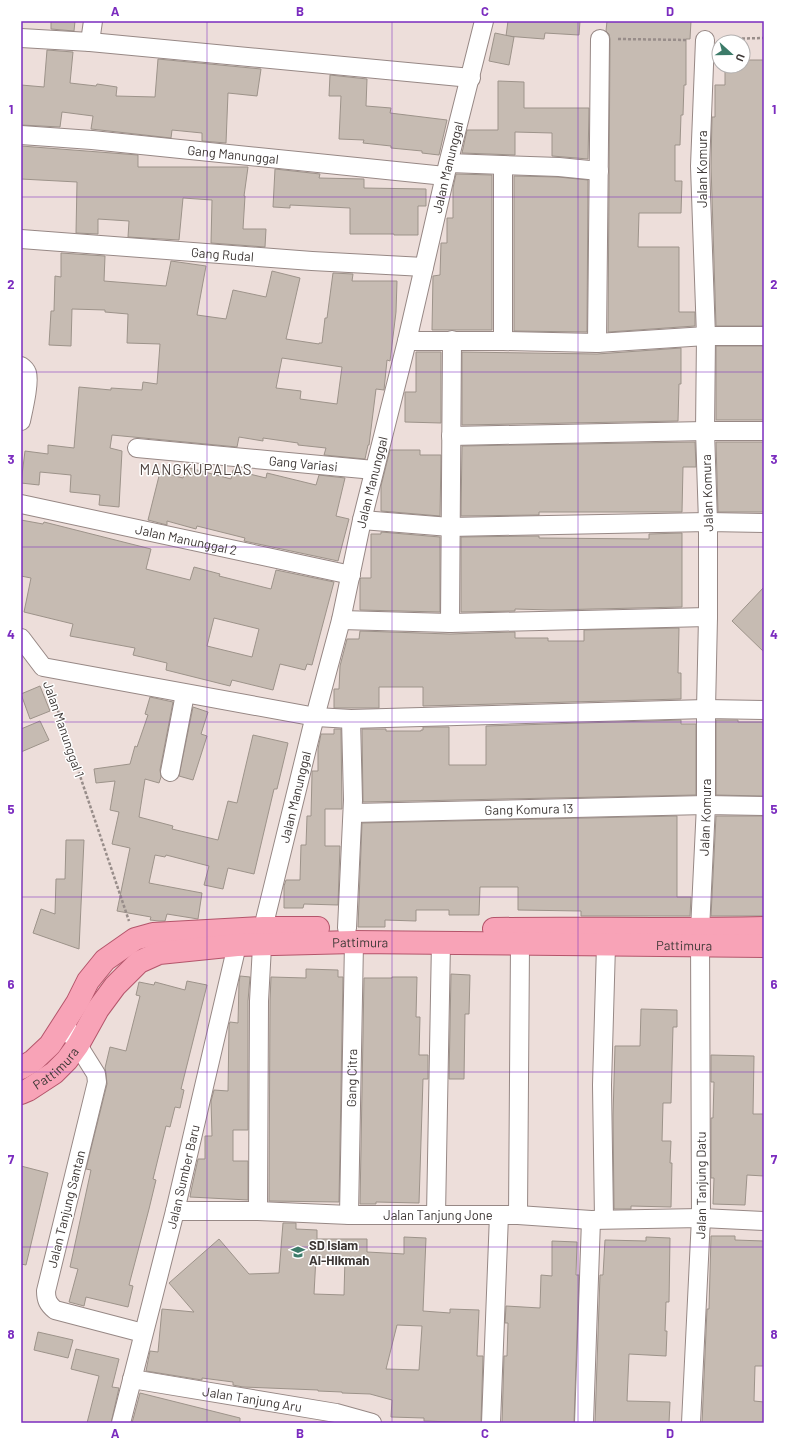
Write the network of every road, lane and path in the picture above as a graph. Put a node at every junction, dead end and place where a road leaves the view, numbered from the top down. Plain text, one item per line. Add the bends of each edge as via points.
1 (93, 21) edge
2 (484, 21) edge
3 (21, 38) edge
4 (764, 38) edge
5 (600, 39) joint
6 (705, 40) junction
7 (90, 42) junction
8 (470, 78) junction
9 (21, 135) edge
10 (503, 166) junction
11 (447, 169) junction
12 (599, 171) junction
13 (21, 239) edge
14 (424, 267) junction
15 (706, 336) junction
16 (764, 336) edge
17 (452, 340) junction
18 (407, 341) junction
19 (503, 341) junction
20 (597, 343) junction
21 (21, 366) edge
22 (21, 421) edge
23 (705, 431) junction
24 (764, 431) edge
25 (451, 436) junction
26 (137, 448) dead end
27 (374, 470) junction
28 (21, 504) edge
29 (362, 520) junction
30 (708, 522) junction
31 (764, 523) edge
32 (450, 527) junction
33 (351, 575) junction
34 (708, 617) junction
35 (341, 620) junction
36 (450, 623) junction
37 (21, 638) edge
38 (43, 667) junction
39 (185, 694) junction
40 (706, 709) junction
41 (764, 710) edge
42 (316, 717) junction
43 (351, 719) junction
44 (170, 772) dead end
45 (706, 805) junction
46 (764, 806) edge
47 (353, 813) junction
48 (764, 928) edge
49 (351, 935) junction
50 (262, 936) junction
51 (237, 937) junction
52 (700, 938) junction
53 (135, 939) junction
54 (441, 942) junction
55 (520, 944) junction
56 (606, 945) junction
57 (764, 946) edge
58 (64, 1023) junction
59 (78, 1045) junction
60 (21, 1068) edge
61 (21, 1093) edge
62 (175, 1211) junction
63 (258, 1211) junction
64 (349, 1215) junction
65 (436, 1215) junction
66 (499, 1215) junction
67 (518, 1215) junction
68 (701, 1218) junction
69 (597, 1219) junction
70 (764, 1221) edge
71 (143, 1333) junction
72 (132, 1379) junction
73 (121, 1423) edge
74 (372, 1423) edge
75 (491, 1423) edge
76 (584, 1423) edge
77 (691, 1423) edge

1 - 7 street
2 - 8 street, Jalan Manunggal
3 - 7 street
4 - 6 path
5 - 6 path
5 - 12 street
6 - 15 street, Jalan Komura via 700,166
7 - 8 street
8 - 11 street, Jalan Manunggal
9 - 11 street, Gang Manunggal
10 - 11 street, Gang Manunggal
10 - 12 street, Gang Manunggal
10 - 19 street
11 - 14 street, Jalan Manunggal
12 - 20 street
13 - 14 street, Gang Rudal
14 - 18 street, Jalan Manunggal
15 - 16 street
15 - 20 street
15 - 23 street, Jalan Komura
17 - 18 street
17 - 19 street
17 - 25 street
18 - 27 street, Jalan Manunggal
19 - 20 street
21 - 22 street via 27,373 28,381
23 - 24 street
23 - 25 street
23 - 30 street, Jalan Komura
25 - 32 street
26 - 27 street, Gang Variasi
27 - 29 street, Jalan Manunggal
28 - 33 street, Jalan Manunggal 2
29 - 32 street
29 - 33 street, Jalan Manunggal
30 - 31 street
30 - 32 street
30 - 34 street, Jalan Komura
32 - 36 street
33 - 35 street, Jalan Manunggal
34 - 36 street
34 - 40 street, Jalan Komura
35 - 36 street
35 - 42 street, Jalan Manunggal
37 - 38 street
38 - 39 street, Jalan Manunggal 1
38 - 53 path, Jalan Manunggal 1
39 - 42 street, Jalan Manunggal 1
39 - 44 street
40 - 41 street, Jalan Manunggal 1
40 - 43 street, Jalan Manunggal 1
40 - 45 street, Jalan Komura
42 - 43 street, Jalan Manunggal 1
42 - 50 street, Jalan Manunggal
43 - 47 street, Gang Citra
45 - 46 street, Gang Komura 13
45 - 47 street, Gang Komura 13
45 - 52 street, Jalan Komura
47 - 49 street, Gang Citra
48 - 52 main road, Pattimura
49 - 50 main road, Pattimura
49 - 52 main road, Pattimura via 441,929 606,928
49 - 54 main road, Pattimura
49 - 64 street, Gang Citra
50 - 51 main road, Pattimura
50 - 63 street, Jalan Manunggal via 259,1001
51 - 53 main road, Pattimura via 152,934
51 - 59 main road, Pattimura via 159,953 139,962 98,1009
51 - 62 street, Jalan Sumber Baru
52 - 56 main road, Pattimura
52 - 57 main road, Pattimura
52 - 68 street, Jalan Tanjung Datu
53 - 58 main road, Pattimura via 105,960 88,981
54 - 55 main road, Pattimura
54 - 65 street
55 - 56 main road, Pattimura
55 - 67 street
56 - 69 street
58 - 59 street, Jalan Tanjung Santan
58 - 60 main road, Pattimura via 50,1045
59 - 61 main road, Pattimura via 54,1073
59 - 71 street, Jalan Tanjung Santan via 96,1074 97,1082 46,1298 55,1310
62 - 63 street, Jalan Tanjung Jone
62 - 71 street, Jalan Sumber Baru
63 - 64 street, Jalan Tanjung Jone
64 - 65 street, Jalan Tanjung Jone
65 - 66 street, Jalan Tanjung Jone
66 - 67 street, Jalan Tanjung Jone
66 - 75 street
67 - 69 street, Jalan Tanjung Jone
68 - 69 street, Jalan Tanjung Jone
68 - 70 street, Jalan Tanjung Jone
68 - 77 street, Jalan Tanjung Datu
69 - 76 street
71 - 72 street, Jalan Sumber Baru
72 - 73 street, Jalan Sumber Baru
72 - 74 street, Jalan Tanjung Aru via 336,1413

